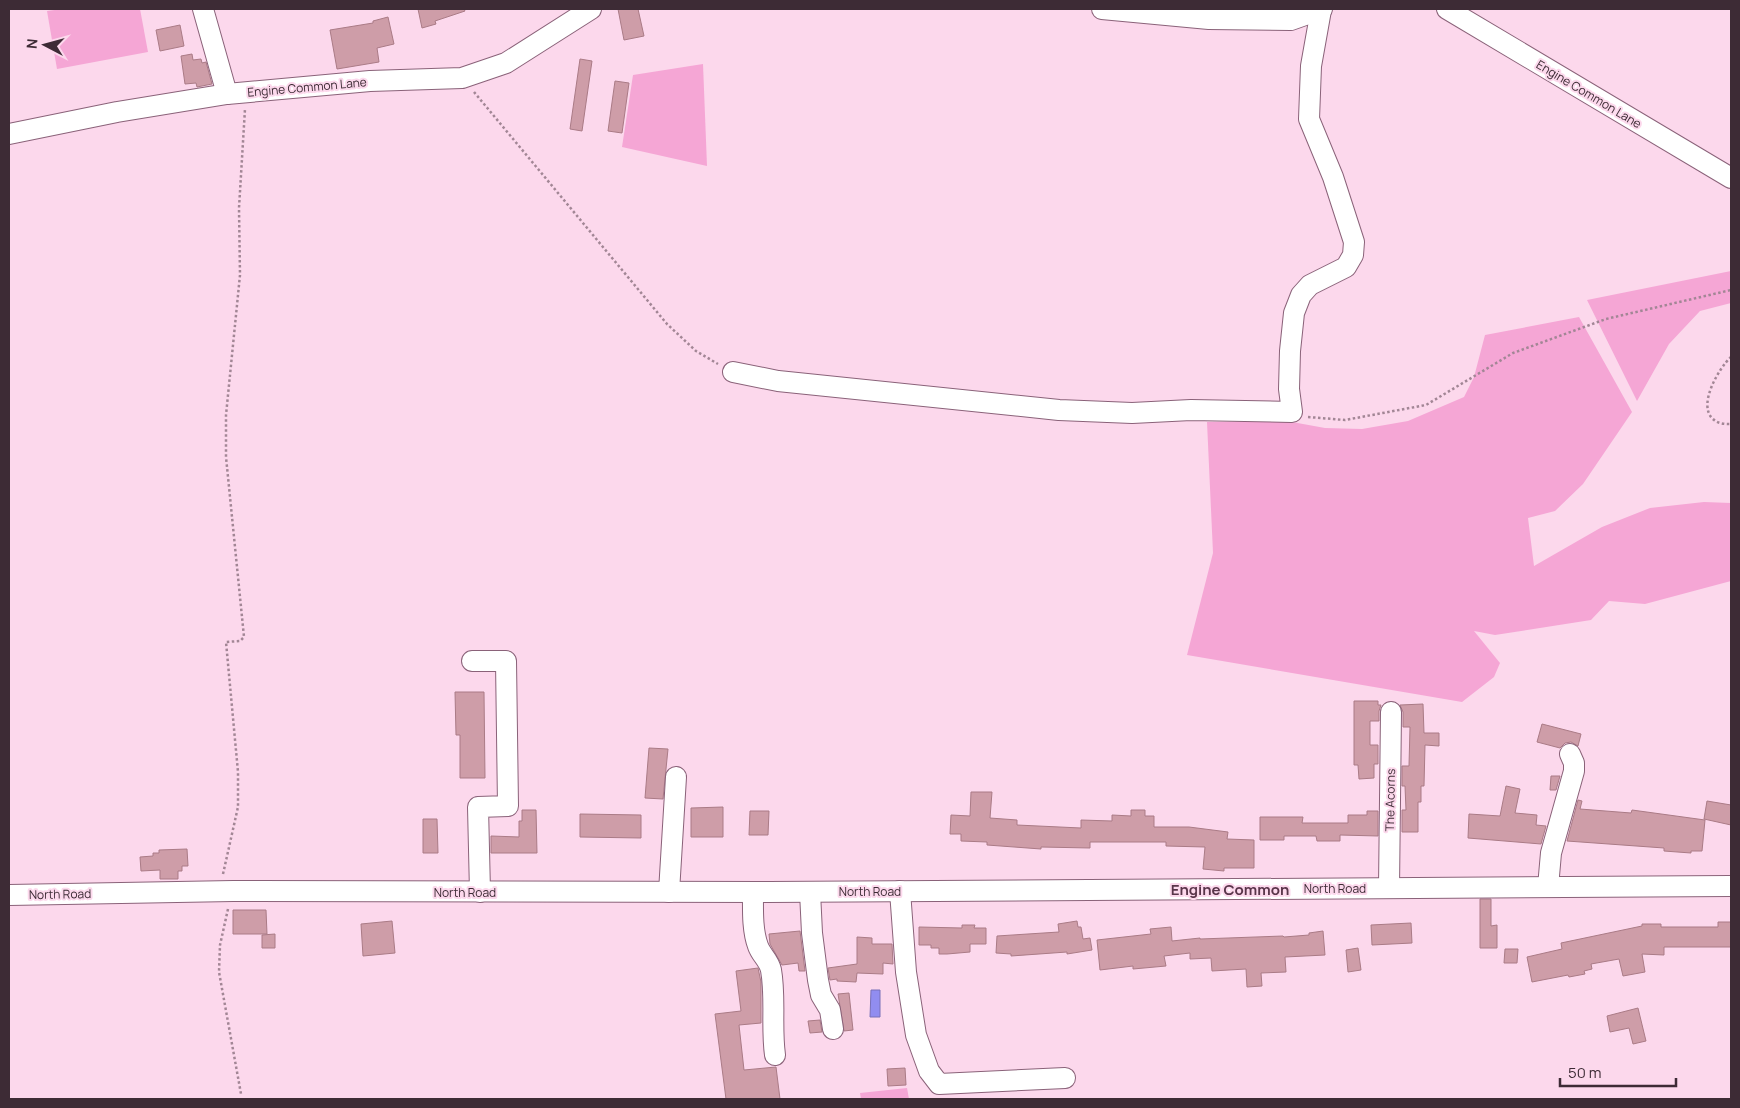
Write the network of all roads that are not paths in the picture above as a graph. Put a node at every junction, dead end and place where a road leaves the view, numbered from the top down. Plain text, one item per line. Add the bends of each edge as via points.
1 (203, 9) edge
2 (591, 9) edge
3 (1102, 9) edge
4 (1322, 9) edge
5 (1447, 9) edge
6 (236, 93) junction
7 (9, 134) edge
8 (1731, 178) edge
9 (733, 372) road end
10 (472, 661) dead end
11 (1391, 712) dead end
12 (1570, 754) dead end
13 (676, 777) dead end
14 (1731, 886) edge
15 (1548, 887) junction
16 (1389, 888) junction
17 (900, 891) junction
18 (480, 892) junction
19 (669, 892) junction
20 (753, 892) junction
21 (810, 892) junction
22 (9, 895) edge
23 (833, 1029) dead end
24 (774, 1055) dead end
25 (1065, 1078) dead end

1 - 6 street
2 - 6 street, Engine Common Lane via 506,64 462,78 370,81
3 - 4 street via 1210,19 1290,20
4 - 9 street via 1311,66 1309,119 1333,177 1354,242 1353,255 1346,267 1310,285 1301,295 1294,312 1289,390 1292,412 1059,410 778,381
5 - 8 street, Engine Common Lane
6 - 7 street, Engine Common Lane
10 - 18 street via 506,661 508,806 478,807
11 - 16 street, The Acorns
12 - 15 street via 1574,771 1551,853
13 - 19 street
14 - 15 street, North Road
15 - 16 street, North Road
16 - 17 street, North Road
17 - 21 street, North Road
17 - 25 street via 906,972 916,1035 929,1071 939,1084
18 - 19 street, North Road
18 - 22 street, North Road via 227,884
19 - 20 street, North Road
20 - 21 street, North Road
20 - 24 street via 757,943 770,967 773,989
21 - 23 street via 818,980 821,996 830,1010

